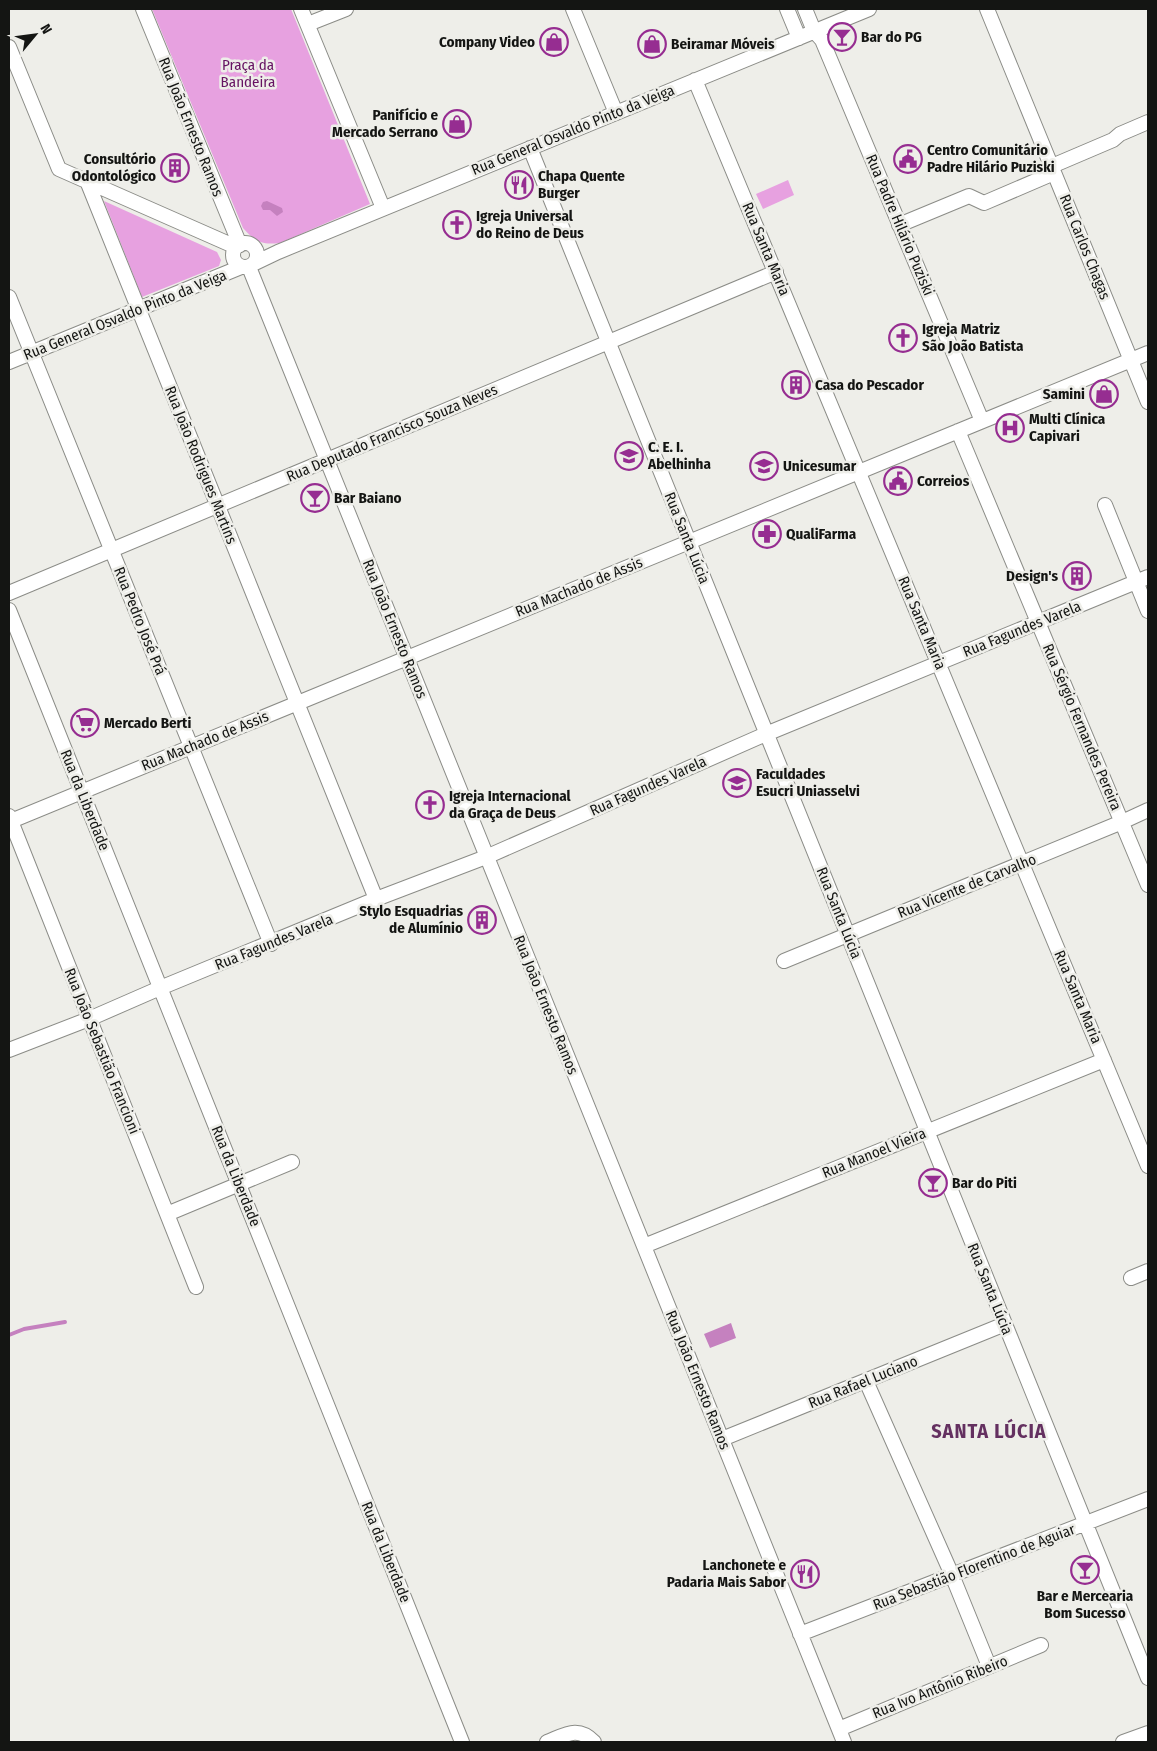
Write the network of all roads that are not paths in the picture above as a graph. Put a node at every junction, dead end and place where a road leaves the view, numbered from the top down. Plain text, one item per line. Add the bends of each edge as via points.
1 (143, 9) edge
2 (302, 9) edge
3 (346, 9) edge
4 (573, 9) edge
5 (787, 9) edge
6 (805, 9) edge
7 (869, 9) edge
8 (987, 9) edge
9 (308, 24) junction
10 (814, 31) junction
11 (799, 38) junction
12 (9, 47) edge
13 (696, 80) junction
14 (616, 113) junction
15 (1148, 122) edge
16 (530, 148) junction
17 (1053, 170) junction
18 (86, 182) junction
19 (383, 208) junction
20 (899, 225) junction
21 (238, 246) junction
22 (254, 246) junction
23 (278, 252) junction
24 (248, 266) junction
25 (776, 272) junction
26 (9, 297) edge
27 (138, 309) junction
28 (608, 342) junction
29 (31, 353) junction
30 (1148, 353) edge
31 (1131, 360) junction
32 (9, 362) edge
33 (1148, 402) edge
34 (982, 421) junction
35 (958, 432) junction
36 (327, 460) junction
37 (859, 472) junction
38 (217, 505) junction
39 (1105, 505) dead end
40 (689, 542) junction
41 (111, 550) junction
42 (1142, 580) edge
43 (9, 593) edge
44 (9, 610) edge
45 (1148, 611) edge
46 (1038, 622) junction
47 (407, 658) junction
48 (938, 663) junction
49 (297, 703) junction
50 (766, 734) junction
51 (191, 747) junction
52 (82, 792) junction
53 (1148, 810) edge
54 (10, 818) edge
55 (1122, 822) junction
56 (486, 857) junction
57 (1022, 863) junction
58 (1148, 884) edge
59 (376, 900) junction
60 (848, 935) junction
61 (270, 944) junction
62 (784, 961) dead end
63 (160, 988) junction
64 (89, 1018) junction
65 (9, 1050) edge
66 (1104, 1060) junction
67 (927, 1132) junction
68 (292, 1162) dead end
69 (1148, 1166) edge
70 (239, 1184) junction
71 (167, 1214) junction
72 (644, 1246) junction
73 (1148, 1271) edge
74 (1131, 1278) dead end
75 (196, 1287) dead end
76 (1005, 1324) junction
77 (866, 1381) junction
78 (722, 1440) junction
79 (1148, 1499) edge
80 (1086, 1524) junction
81 (952, 1575) junction
82 (800, 1634) junction
83 (1042, 1645) dead end
84 (989, 1666) junction
85 (1148, 1678) edge
86 (838, 1729) junction
87 (1148, 1733) edge
88 (591, 1739) edge
89 (462, 1742) edge
90 (547, 1742) edge
91 (844, 1742) edge
92 (1123, 1742) edge

1 - 21 street, Rua João Ernesto Ramos
2 - 9 street
3 - 9 street
4 - 14 street
5 - 11 street
6 - 10 street, Rua Padre Hilário Puziski
7 - 10 street, Rua General Osvaldo Pinto da Veiga
8 - 17 street, Rua Carlos Chagas
9 - 19 street
10 - 11 street, Rua General Osvaldo Pinto da Veiga
10 - 20 street, Rua Padre Hilário Puziski via 822,40
11 - 13 street, Rua General Osvaldo Pinto da Veiga
12 - 18 street via 59,170
13 - 14 street, Rua General Osvaldo Pinto da Veiga
13 - 25 street, Rua Santa Maria
14 - 16 street, Rua General Osvaldo Pinto da Veiga
15 - 17 street
16 - 19 street, Rua General Osvaldo Pinto da Veiga
16 - 28 street, Rua Santa Lúcia
17 - 20 street via 984,203 970,196
17 - 31 street, Rua Carlos Chagas
18 - 21 street
18 - 27 street, Rua João Rodrigues Martins
19 - 23 street, Rua General Osvaldo Pinto da Veiga
20 - 34 street, Rua Padre Hilário Puziski
21 - 22 street via 244,243
21 - 24 street via 233,252 234,259
22 - 23 street
22 - 24 street via 258,258
23 - 24 street, Rua General Osvaldo Pinto da Veiga
24 - 27 street, Rua General Osvaldo Pinto da Veiga
24 - 36 street, Rua João Ernesto Ramos
25 - 28 street, Rua Deputado Francisco Souza Neves
25 - 37 street, Rua Santa Maria
26 - 29 street, Rua Pedro José Prá
27 - 29 street, Rua General Osvaldo Pinto da Veiga
27 - 38 street, Rua João Rodrigues Martins
28 - 36 street, Rua Deputado Francisco Souza Neves
28 - 40 street, Rua Santa Lúcia
29 - 32 street, Rua General Osvaldo Pinto da Veiga
29 - 41 street, Rua Pedro José Prá
30 - 31 street, Rua Machado de Assis
31 - 33 street, Rua Carlos Chagas
31 - 34 street, Rua Machado de Assis
34 - 35 street, Rua Machado de Assis
35 - 37 street, Rua Machado de Assis
35 - 46 street, Rua Sérgio Fernandes Pereira
36 - 38 street, Rua Deputado Francisco Souza Neves
36 - 47 street, Rua João Ernesto Ramos
37 - 40 street, Rua Machado de Assis
37 - 48 street, Rua Santa Maria
38 - 41 street, Rua Deputado Francisco Souza Neves
38 - 49 street, Rua João Rodrigues Martins
39 - 42 street
40 - 47 street, Rua Machado de Assis
40 - 50 street, Rua Santa Lúcia
41 - 43 street, Rua Deputado Francisco Souza Neves
41 - 51 street, Rua Pedro José Prá
42 - 45 street
42 - 46 street, Rua Fagundes Varela
44 - 52 street, Rua da Liberdade
46 - 48 street, Rua Fagundes Varela
46 - 55 street, Rua Sérgio Fernandes Pereira
47 - 49 street, Rua Machado de Assis
47 - 56 street, Rua João Ernesto Ramos
48 - 50 street, Rua Fagundes Varela
48 - 57 street, Rua Santa Maria
49 - 51 street, Rua Machado de Assis
49 - 59 street, Rua João Rodrigues Martins
50 - 56 street, Rua Fagundes Varela
50 - 60 street, Rua Santa Lúcia
51 - 52 street, Rua Machado de Assis
51 - 61 street, Rua Pedro José Prá
52 - 54 street, Rua Machado de Assis
52 - 63 street, Rua da Liberdade
53 - 55 street, Rua Vicente de Carvalho
54 - 64 street, Rua João Sebastião Francioni
55 - 57 street, Rua Vicente de Carvalho
55 - 58 street, Rua Sérgio Fernandes Pereira
56 - 59 street, Rua Fagundes Varela
56 - 72 street, Rua João Ernesto Ramos
57 - 60 street, Rua Vicente de Carvalho
57 - 66 street, Rua Santa Maria
59 - 61 street, Rua Fagundes Varela
60 - 62 street, Rua Vicente de Carvalho
60 - 67 street, Rua Santa Lúcia
61 - 63 street, Rua Fagundes Varela
63 - 64 street, Rua Fagundes Varela
63 - 70 street, Rua da Liberdade
64 - 65 street, Rua Fagundes Varela
64 - 71 street, Rua João Sebastião Francioni
66 - 67 street, Rua Manoel Vieira
66 - 69 street, Rua Santa Maria
67 - 72 street, Rua Manoel Vieira
67 - 76 street, Rua Santa Lúcia
68 - 70 street
70 - 71 street
70 - 89 street, Rua da Liberdade
71 - 75 street, Rua João Sebastião Francioni
72 - 78 street, Rua João Ernesto Ramos
73 - 74 street
76 - 77 street, Rua Rafael Luciano
76 - 80 street, Rua Santa Lúcia
77 - 78 street, Rua Rafael Luciano
77 - 81 street
78 - 82 street, Rua João Ernesto Ramos
79 - 80 street, Rua Sebastião Florentino de Aguiar
80 - 81 street, Rua Sebastião Florentino de Aguiar
80 - 85 street, Rua Santa Lúcia
81 - 82 street, Rua Sebastião Florentino de Aguiar
81 - 84 street
82 - 86 street, Rua João Ernesto Ramos
83 - 84 street, Rua Ivo Antônio Ribeiro
84 - 86 street, Rua Ivo Antônio Ribeiro
86 - 91 street, Rua João Ernesto Ramos
87 - 92 street
88 - 90 street via 578,1732

